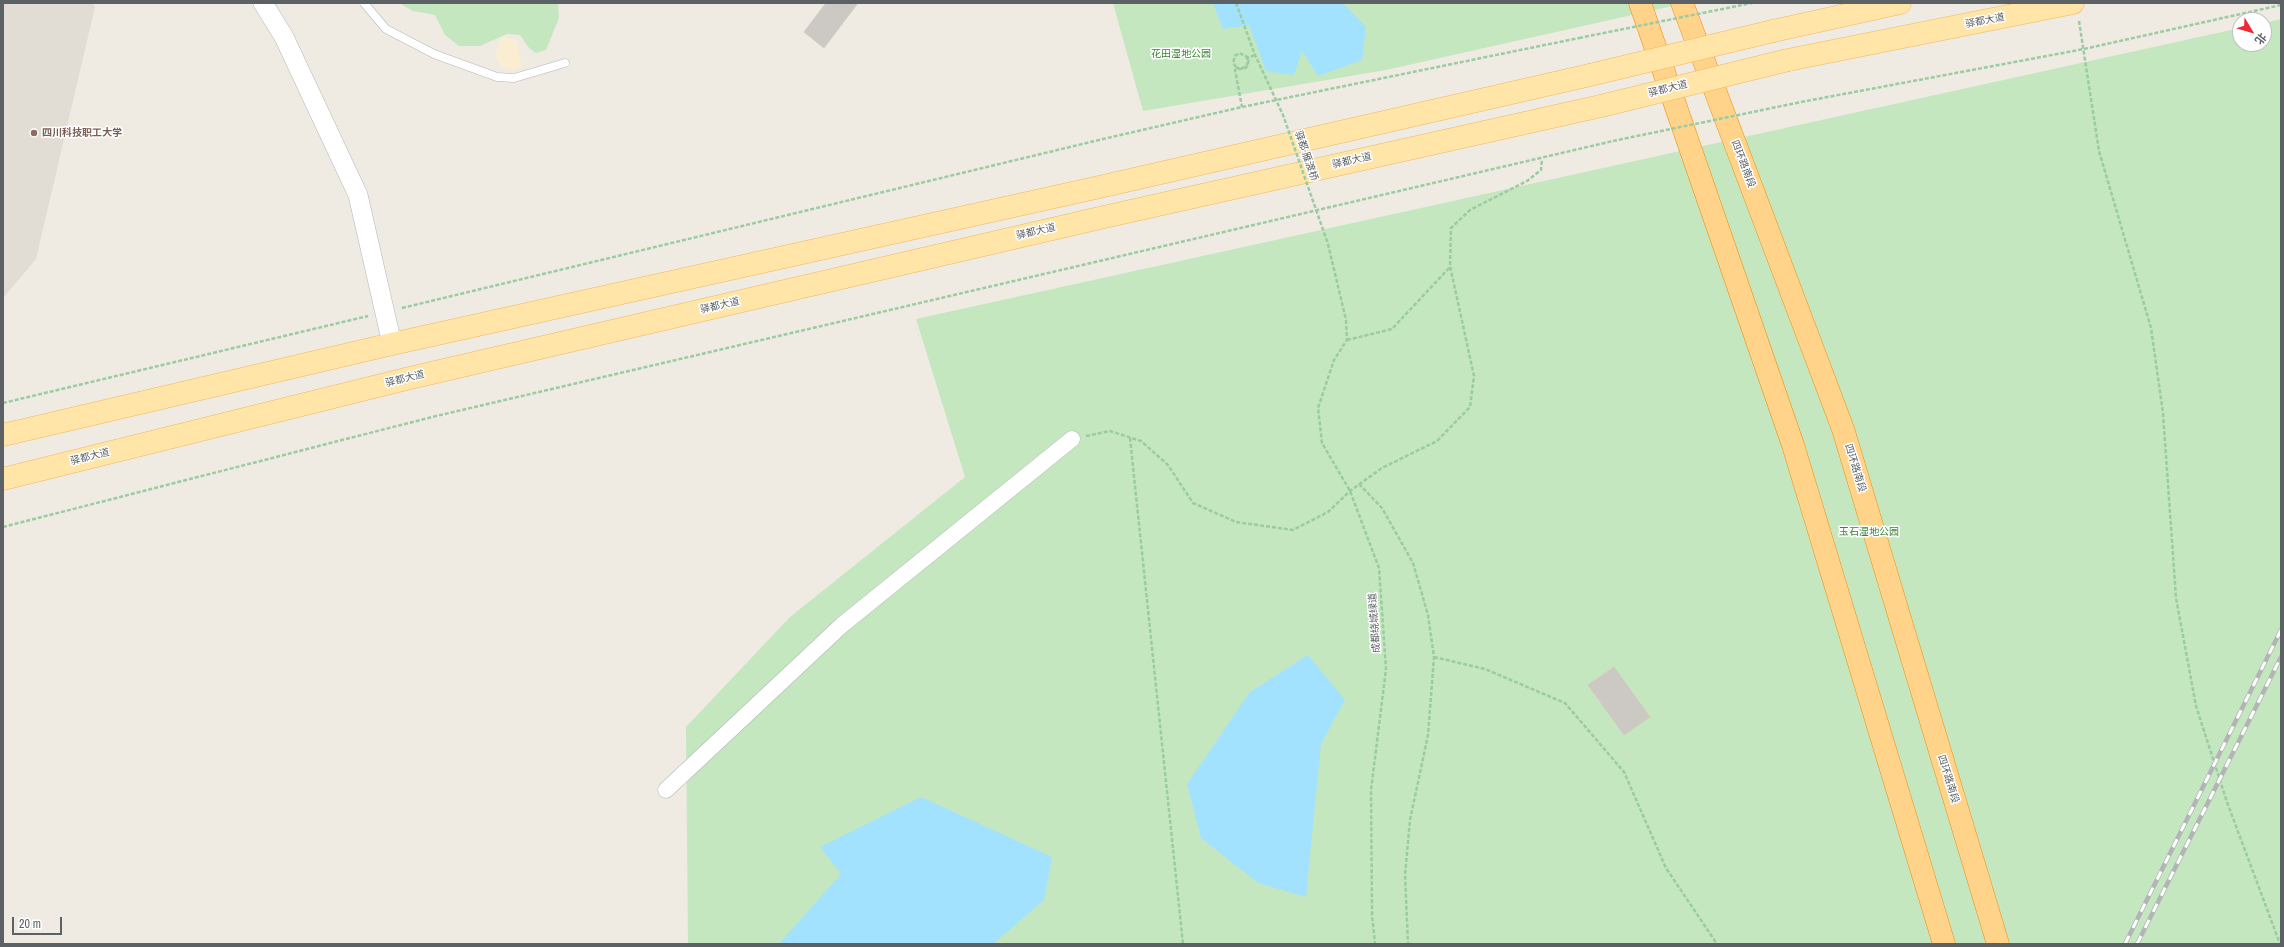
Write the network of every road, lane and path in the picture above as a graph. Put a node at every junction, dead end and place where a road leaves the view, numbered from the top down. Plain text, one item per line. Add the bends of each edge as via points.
1 (263, 3) edge
2 (364, 3) edge
3 (1236, 3) edge
4 (1640, 3) edge
5 (1682, 3) edge
6 (1752, 3) edge
7 (1900, 3) edge
8 (2281, 5) edge
9 (2076, 11) edge
10 (2084, 49) junction
11 (1255, 55) junction
12 (565, 63) dead end
13 (1242, 107) junction
14 (1542, 159) junction
15 (1450, 266) junction
16 (384, 312) junction
17 (1347, 340) junction
18 (392, 344) junction
19 (3, 403) edge
20 (3, 435) edge
21 (1130, 438) junction
22 (1072, 439) joint
23 (3, 479) edge
24 (1360, 484) junction
25 (1350, 491) junction
26 (3, 528) edge
27 (1434, 656) junction
28 (666, 790) dead end
29 (1184, 944) edge
30 (1375, 944) edge
31 (1408, 944) edge
32 (1717, 944) edge
33 (1944, 944) edge
34 (1998, 944) edge
35 (2280, 944) edge

1 - 16 street via 284,37 358,195
2 - 12 lane via 386,29 434,54 497,77 514,78
3 - 11 path, 驿都·雁渡桥, bridge
4 - 33 highway via 1793,445
5 - 34 highway, 四环路南段 via 1843,429
6 - 13 path, bridge
7 - 18 main road, bridge via 1095,188
8 - 10 path
9 - 10 path
9 - 23 main road, 驿都大道, bridge via 1788,60 1600,106 1104,217 448,369
10 - 14 path, bridge via 1801,102
10 - 35 path via 2099,151 2151,328 2163,413 2176,598 2196,706 2227,802
11 - 13 path, bridge via 1248,58 1245,67 1240,69 1233,60 1239,53 1246,56 1249,60 1246,68 1235,70
11 - 17 path, 驿都·雁渡桥, bridge via 1283,116 1328,244 1346,320
13 - 16 path
14 - 15 path via 1541,170 1527,181 1470,210 1451,228
14 - 26 path via 432,417
15 - 17 path via 1392,329
15 - 24 path via 1474,376 1470,407 1437,441 1382,468
16 - 18 street
16 - 19 path
17 - 25 path, 成都绕城绿道 via 1334,360 1318,408 1322,443
18 - 20 main road
21 - 22 path via 1110,431
21 - 25 path via 1141,441 1168,465 1193,503 1236,522 1293,530 1328,512
21 - 29 path
22 - 28 street via 842,625
24 - 25 path
24 - 27 path via 1382,508 1413,563 1428,615
25 - 30 path, 成都绕城绿道 via 1379,568 1386,669 1371,790 1372,915
27 - 31 path via 1428,735 1410,820 1406,859
27 - 32 path via 1485,669 1565,703 1624,772 1666,868

